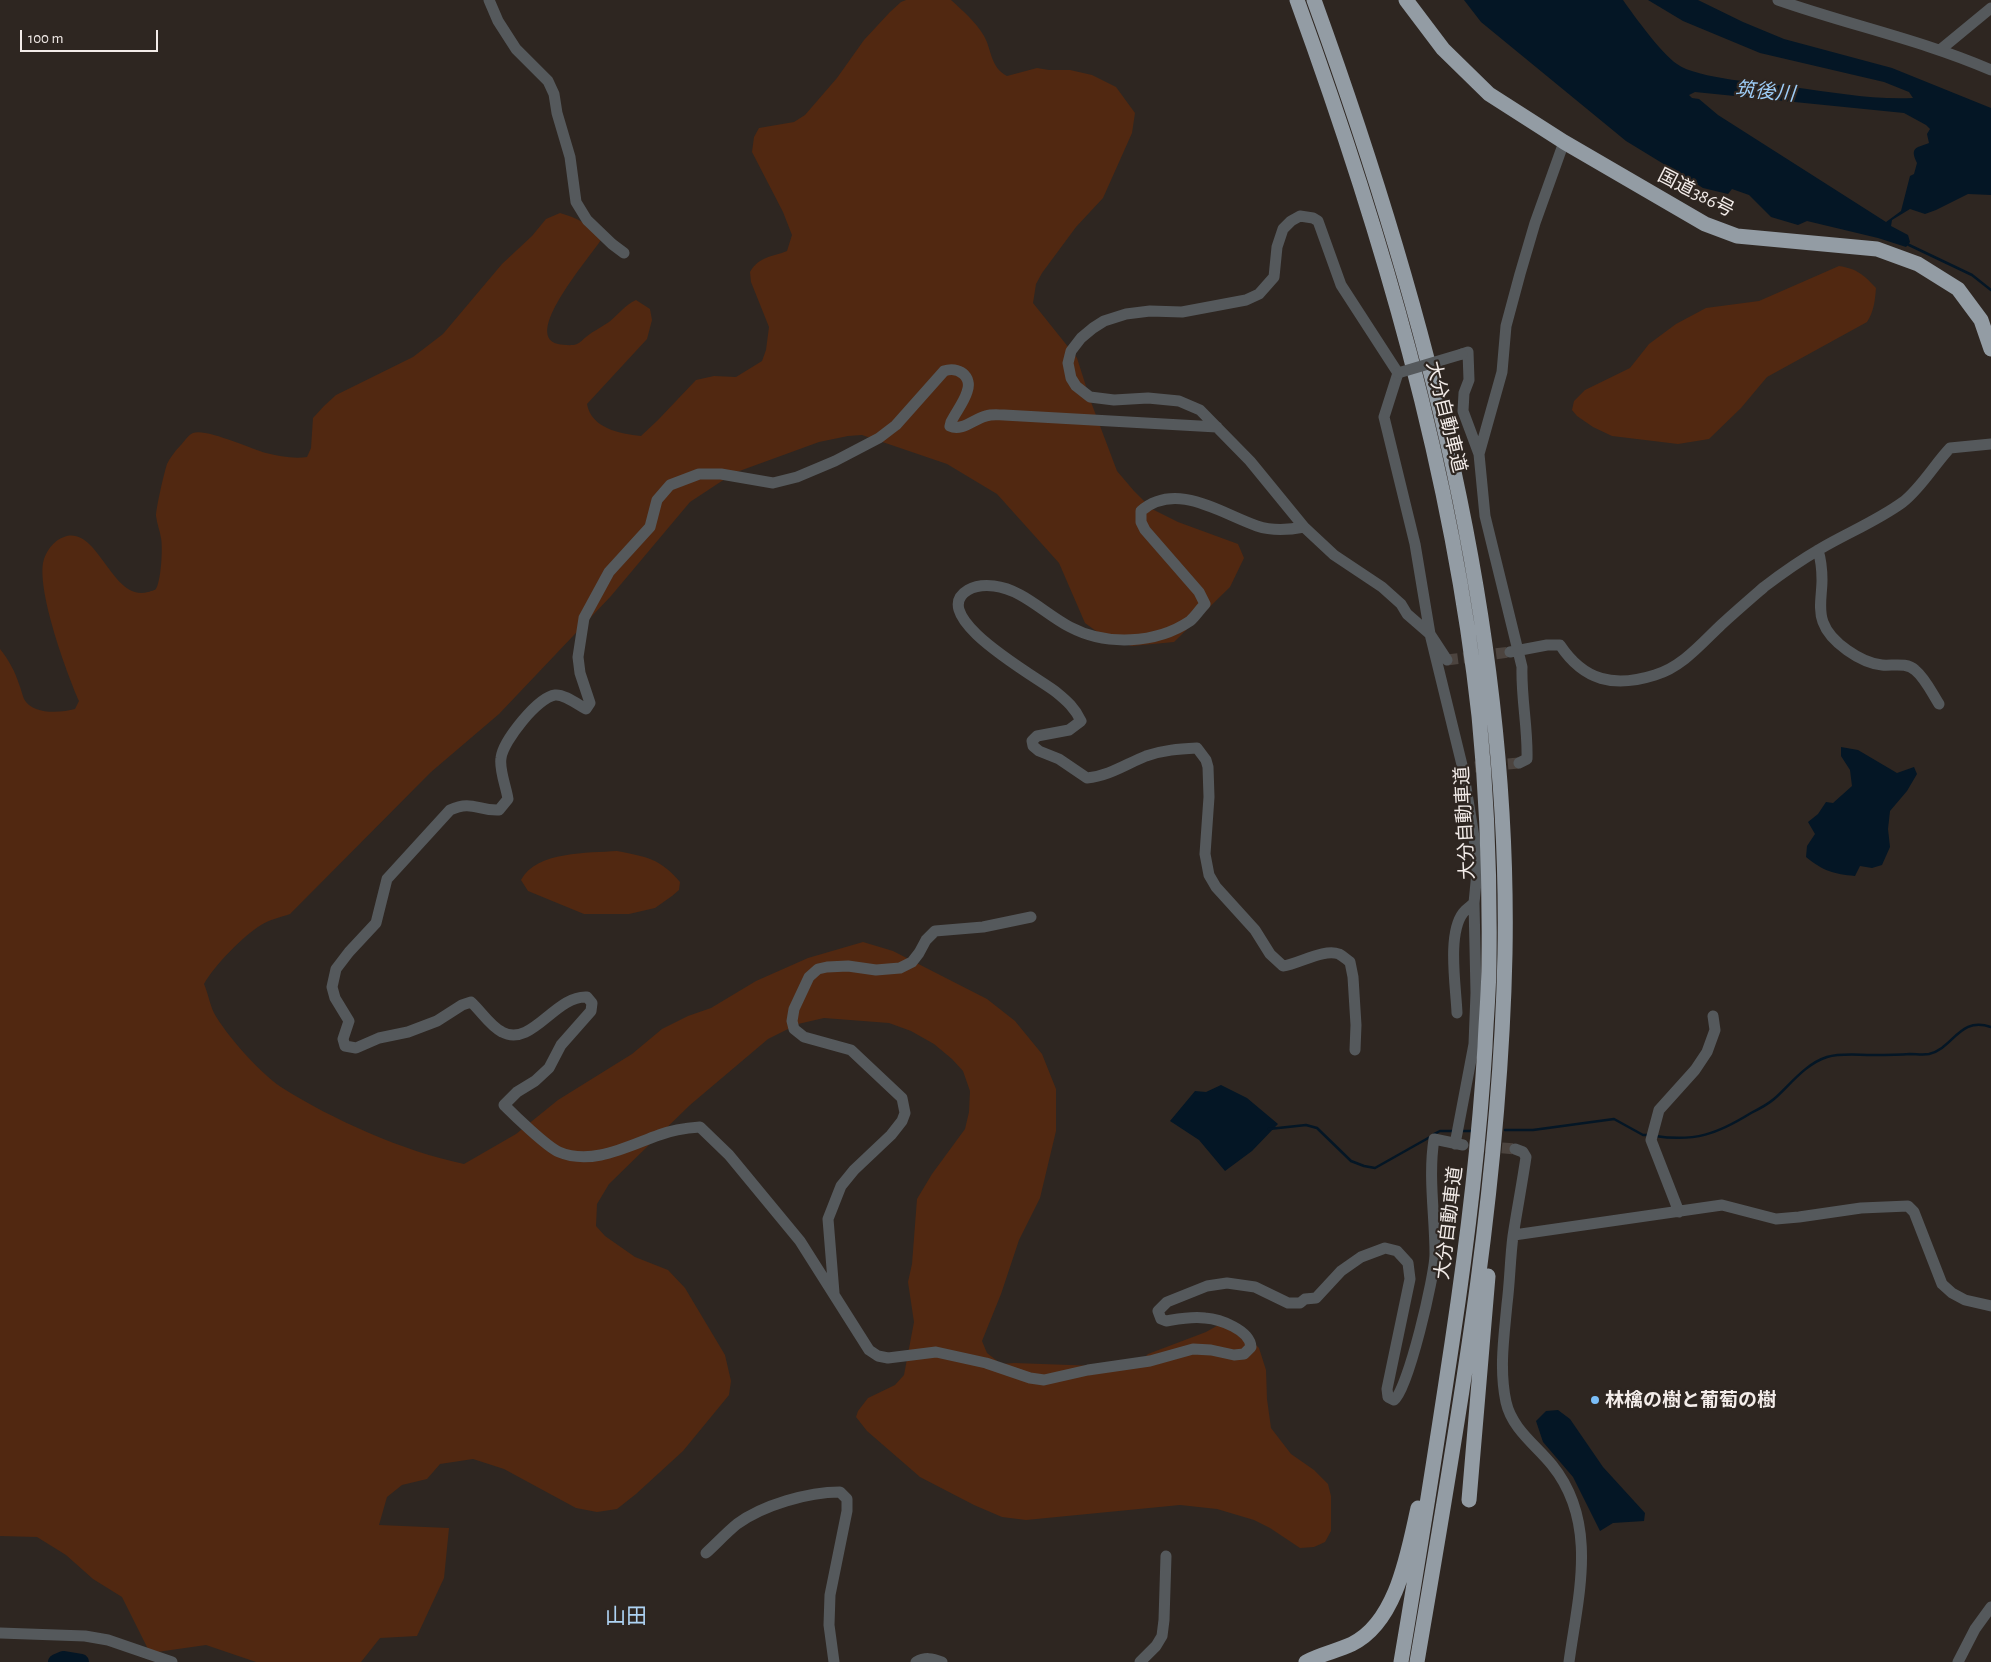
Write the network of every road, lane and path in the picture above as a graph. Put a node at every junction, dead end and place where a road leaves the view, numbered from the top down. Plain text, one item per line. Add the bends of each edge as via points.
1 (489, 0) edge
2 (1297, 0) edge
3 (1314, 0) edge
4 (1406, 0) edge
5 (1778, 0) edge
6 (1991, 8) edge
7 (1940, 50) junction
8 (1991, 70) edge
9 (1564, 142) junction
10 (624, 253) dead end
11 (1986, 318) edge
12 (1991, 349) edge
13 (1398, 373) junction
14 (1217, 427) junction
15 (1991, 444) edge
16 (1479, 454) junction
17 (1304, 526) junction
18 (1818, 550) junction
19 (1430, 634) junction
20 (1514, 651) junction
21 (1447, 660) dead end
22 (1939, 704) dead end
23 (1519, 763) dead end
24 (1475, 767) tunnel mouth
25 (1463, 769) junction
26 (1474, 902) junction
27 (1031, 917) dead end
28 (1457, 1012) dead end
29 (1713, 1016) dead end
30 (1356, 1050) dead end
31 (1498, 1110) junction
32 (1515, 1150) dead end
33 (1679, 1212) junction
34 (1514, 1235) junction
35 (1463, 1273) junction
36 (834, 1294) junction
37 (1991, 1306) edge
38 (1469, 1500) dead end
39 (706, 1554) dead end
40 (1166, 1556) dead end
41 (1991, 1607) edge
42 (0, 1632) edge
43 (172, 1662) edge
44 (834, 1662) edge
45 (916, 1662) edge
46 (942, 1662) edge
47 (1140, 1662) edge
48 (1306, 1662) edge
49 (1401, 1662) edge
50 (1417, 1662) edge
51 (1568, 1662) edge
52 (1958, 1662) edge

1 - 10 street via 516,49 548,81 554,94 570,158 576,202 587,220
2 - 35 highway, 大分自動車道 via 1347,143 1399,311 1441,480 1469,637 1485,804 1489,966 1481,1113
3 - 31 highway, 大分自動車道 via 1414,304 1456,474 1485,639 1501,799 1504,880 1505,950
4 - 9 highway, 国道386号 via 1443,50 1489,94
5 - 7 street
6 - 7 street
7 - 8 street
9 - 11 highway, 国道386号 via 1705,224 1736,236 1877,249 1918,264 1958,289
9 - 16 street via 1520,274 1506,326 1502,372
11 - 12 highway, 国道386号
13 - 14 street via 1341,286 1318,221 1300,216 1283,229 1277,246 1274,277 1259,294 1246,300 1182,312 1126,314 1093,328 1071,351 1068,363 1071,378 1090,397 1179,401 1200,410
13 - 16 street, bridge via 1468,352 1469,380 1464,392 1463,412
13 - 19 street via 1384,417 1415,544
14 - 17 street
14 - 36 street via 1004,415 986,416 954,428 950,426 951,422 968,391 967,378 962,371 952,369 944,372 896,425 879,438 797,477 773,483 720,474 699,474 670,485 657,500 650,527 609,572 584,618 578,657 590,703 586,709 562,695 553,695 539,704 503,748 500,760 508,799 499,810 489,811 469,804 450,810 388,878 376,923 336,969 332,987 349,1021 343,1039 345,1046 356,1048 437,1021 471,1002 501,1032 513,1036 532,1030 559,1006 587,997 592,1003 591,1011 561,1045 549,1068 504,1105 557,1152 573,1157 602,1155 661,1134 700,1127 729,1155 800,1241
15 - 18 street via 1950,448 1904,501
16 - 20 street via 1485,516
17 - 19 street via 1334,555 1382,587
17 - 30 street via 1273,529 1258,526 1189,499 1166,498 1151,502 1141,511 1145,530 1199,592 1205,604 1190,620 1166,632 1134,640 1096,637 1070,627 1004,587 989,585 971,589 962,596 959,608 964,622 989,646 1055,691 1075,709 1081,721 1069,730 1036,736 1033,746 1039,751 1059,759 1087,778 1100,777 1166,750 1197,748 1208,767 1205,854 1209,875 1250,924 1270,954 1283,966 1331,953 1339,954 1350,962
18 - 20 street via 1744,603 1689,656 1656,675 1626,680 1594,677 1569,660 1560,645
18 - 22 street via 1822,566 1820,609 1831,635 1852,654 1869,663 1915,669
19 - 21 street
19 - 25 street
20 - 23 street via 1522,667 1528,738 1527,759
24 - 25 street
25 - 26 street via 1474,837
26 - 28 street via 1463,913 1455,934
26 - 36 street via 1474,1044 1458,1125 1458,1142 1434,1139 1435,1256 1421,1325 1402,1390 1394,1400 1388,1397 1387,1389 1410,1278 1408,1263 1397,1251 1384,1248 1361,1257 1341,1271 1316,1298 1300,1303 1288,1303 1255,1287 1227,1283 1207,1286 1167,1302 1158,1311 1161,1319 1166,1321 1206,1318 1237,1328 1251,1340 1251,1347 1244,1354 1234,1356 1193,1349 1150,1361 1044,1380 936,1352 888,1358 878,1356 869,1350
27 - 36 street via 982,927 935,931 912,962 900,968 826,967 818,969 809,978 794,1009 794,1029 804,1037 851,1050 902,1098 905,1113 891,1135 841,1186 831,1211 828,1227
29 - 33 street via 1715,1030 1707,1052 1659,1110 1651,1140
31 - 38 highway
31 - 50 highway, 大分自動車道 via 1479,1279
32 - 34 street via 1523,1152 1526,1158
33 - 34 street
33 - 37 street via 1722,1205 1776,1218 1908,1206 1914,1212 1942,1284 1965,1300
34 - 51 street via 1502,1356 1506,1404 1514,1421 1562,1479 1576,1509 1583,1543
35 - 48 highway via 1425,1475 1405,1559 1388,1610 1353,1644
35 - 49 highway, 大分自動車道
39 - 44 street via 740,1522 754,1514 785,1502 825,1492 840,1492 847,1499 847,1511 830,1596 829,1625
40 - 47 street via 1162,1636
41 - 52 street
42 - 43 street via 108,1640
45 - 46 street via 924,1658

